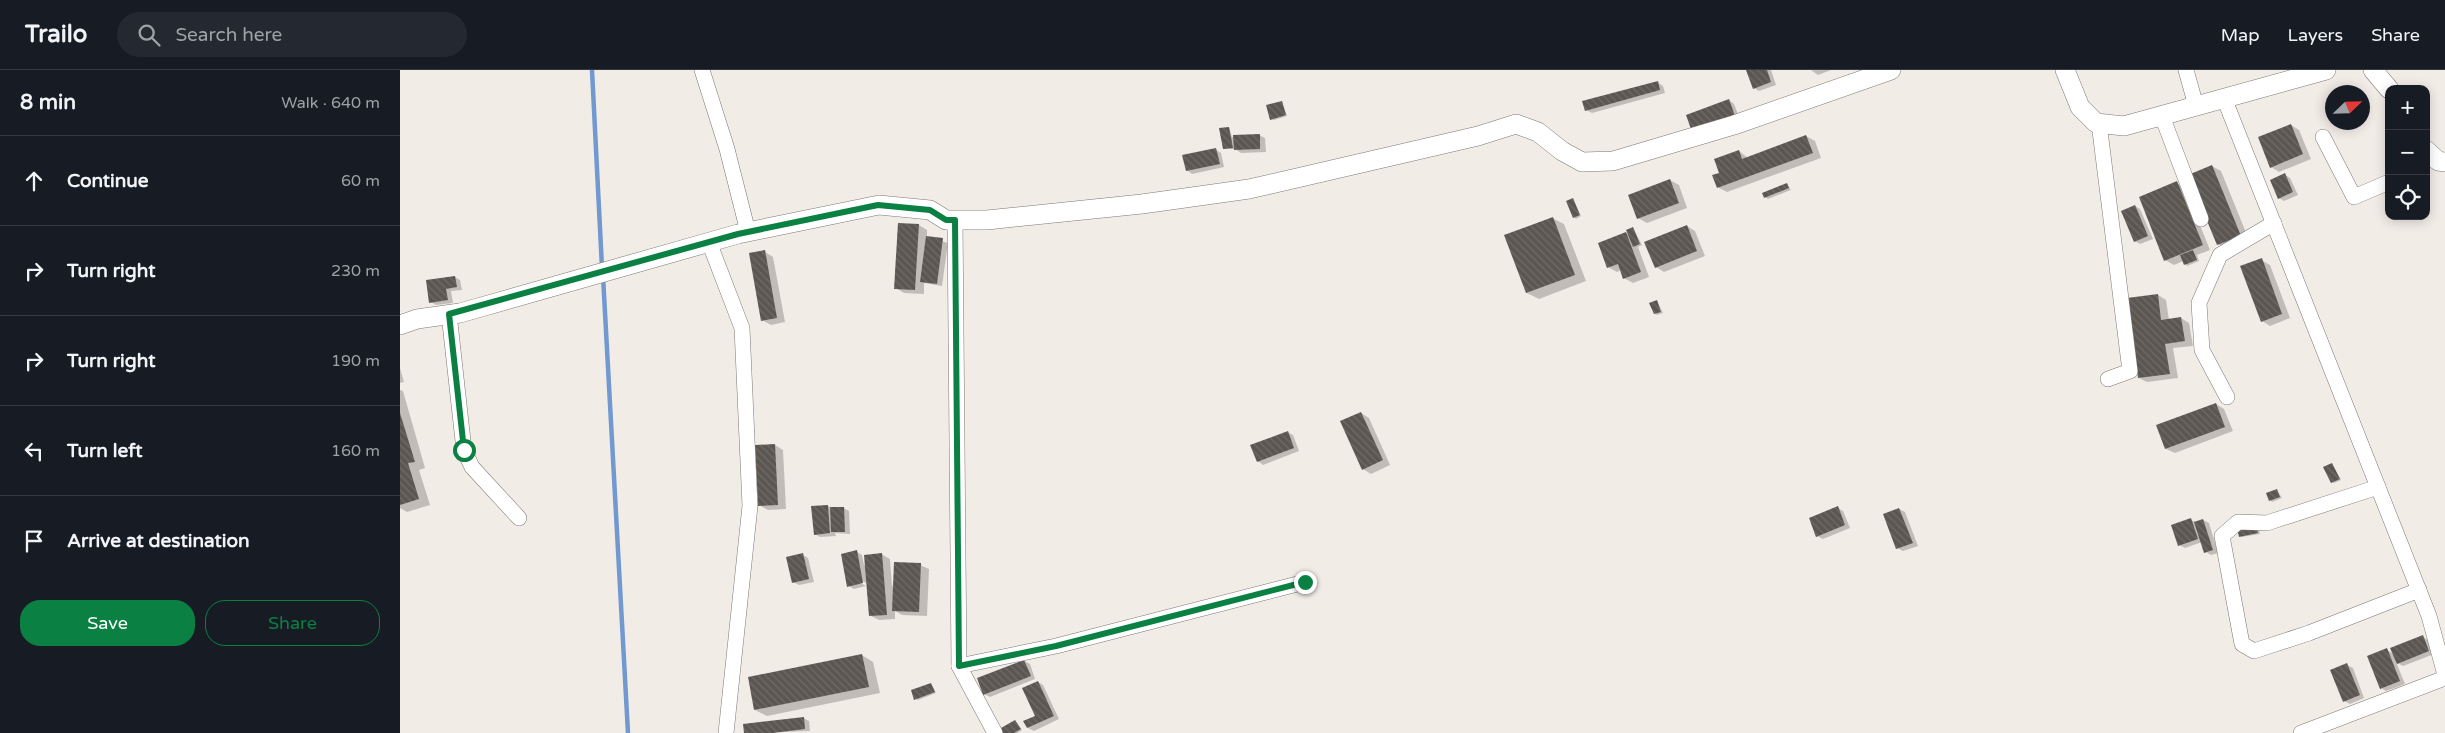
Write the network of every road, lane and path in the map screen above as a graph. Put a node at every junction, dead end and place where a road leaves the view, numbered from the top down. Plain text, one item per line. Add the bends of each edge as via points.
1 (702, 70) edge
2 (1891, 70) edge
3 (2065, 70) edge
4 (2186, 70) edge
5 (2326, 70) edge
6 (2373, 70) edge
7 (2386, 85) edge
8 (2224, 98) junction
9 (2196, 106) junction
10 (2162, 116) junction
11 (2099, 123) junction
12 (2323, 137) dead end
13 (2385, 184) edge
14 (955, 220) junction
15 (2201, 220) dead end
16 (2274, 223) junction
17 (748, 232) junction
18 (709, 242) junction
19 (449, 314) junction
20 (400, 325) edge
21 (2108, 379) dead end
22 (2227, 397) dead end
23 (2378, 488) junction
24 (519, 518) dead end
25 (1305, 582) dead end
26 (2419, 590) junction
27 (959, 666) junction
28 (2445, 676) edge
29 (726, 733) edge
30 (995, 733) edge
31 (2301, 733) edge

1 - 17 street
2 - 14 street via 1734,125 1614,161 1582,162 1538,132 1516,124 1478,136 1249,189 1142,204 987,220
3 - 11 street via 2080,107
4 - 9 street
5 - 8 street
6 - 7 street
8 - 9 street
8 - 16 street
9 - 10 street
10 - 11 street via 2124,126
10 - 15 street
11 - 21 street via 2130,371
12 - 13 street via 2354,197
14 - 17 street via 946,220 930,210 878,205
14 - 27 street
16 - 22 street via 2220,255 2199,303 2202,350
16 - 23 street
17 - 18 street
18 - 19 street
18 - 29 street via 742,328 750,506
19 - 20 street
19 - 24 street via 464,450 472,467
23 - 26 street
23 - 26 street via 2267,523 2238,522 2222,536 2242,644 2254,651 2310,633
25 - 27 street via 1056,646
26 - 28 street
27 - 30 street
28 - 31 street

